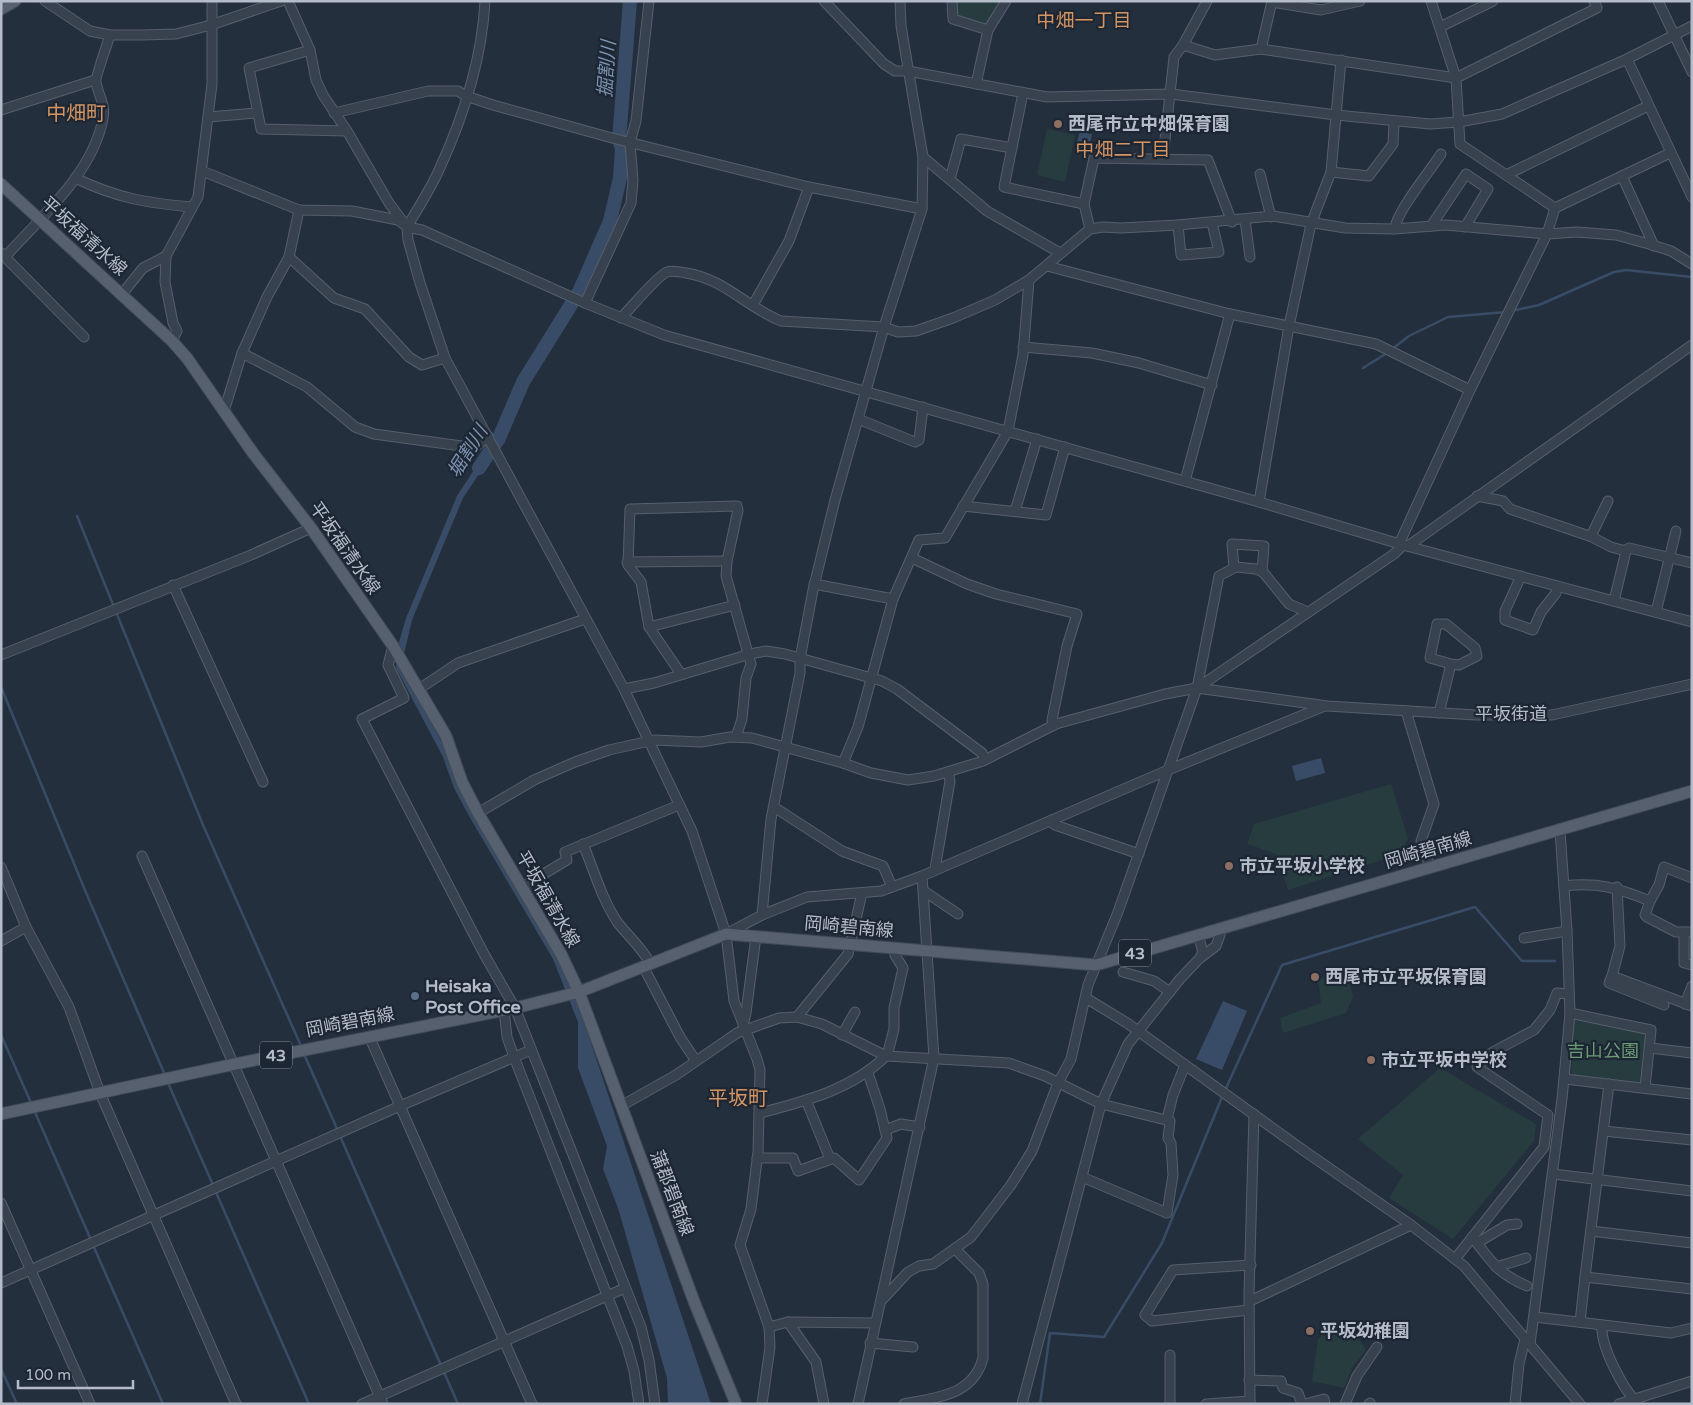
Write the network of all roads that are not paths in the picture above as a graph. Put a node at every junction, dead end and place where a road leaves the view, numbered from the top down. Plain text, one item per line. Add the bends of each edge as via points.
1 (15, 1) edge
2 (45, 1) edge
3 (212, 1) edge
4 (282, 1) edge
5 (288, 1) edge
6 (485, 1) edge
7 (649, 1) edge
8 (824, 1) edge
9 (900, 1) edge
10 (952, 1) edge
11 (1006, 1) edge
12 (1207, 1) edge
13 (1360, 1) edge
14 (1431, 1) edge
15 (1493, 1) edge
16 (1594, 1) edge
17 (1658, 1) edge
18 (1272, 2) edge
19 (1322, 6) edge
20 (1, 9) edge
21 (211, 25) junction
22 (1692, 26) edge
23 (1440, 27) junction
24 (988, 30) junction
25 (110, 35) junction
26 (1674, 35) junction
27 (1184, 45) junction
28 (1261, 49) junction
29 (310, 50) junction
30 (1626, 59) junction
31 (1341, 60) junction
32 (908, 71) junction
33 (1692, 72) edge
34 (1456, 78) junction
35 (95, 80) junction
36 (976, 84) junction
37 (1023, 93) junction
38 (1171, 94) junction
39 (466, 96) junction
40 (1648, 106) junction
41 (1, 110) edge
42 (257, 113) junction
43 (334, 113) junction
44 (1336, 115) junction
45 (208, 117) junction
46 (1394, 122) junction
47 (1459, 122) junction
48 (347, 131) junction
49 (630, 142) junction
50 (1012, 148) junction
51 (1670, 153) junction
52 (1441, 154) dead end
53 (923, 157) junction
54 (1163, 158) junction
55 (202, 172) junction
56 (1331, 172) junction
57 (1260, 174) dead end
58 (1506, 175) junction
59 (1622, 176) junction
60 (75, 178) junction
61 (950, 179) junction
62 (1, 184) edge
63 (809, 187) junction
64 (1692, 197) edge
65 (1084, 204) junction
66 (192, 207) junction
67 (1555, 208) junction
68 (922, 209) junction
69 (299, 210) junction
70 (1271, 217) junction
71 (39, 220) junction
72 (1245, 220) junction
73 (1232, 222) junction
74 (1212, 223) junction
75 (1311, 224) junction
76 (1178, 225) junction
77 (1431, 226) junction
78 (407, 227) junction
79 (1465, 227) junction
80 (1395, 228) junction
81 (1090, 229) junction
82 (1547, 234) junction
83 (1654, 246) junction
84 (1060, 253) junction
85 (3, 254) edge
86 (166, 256) junction
87 (289, 256) junction
88 (1250, 258) dead end
89 (1692, 264) edge
90 (1047, 266) junction
91 (1029, 280) junction
92 (122, 294) junction
93 (585, 303) junction
94 (753, 305) junction
95 (1230, 314) junction
96 (621, 318) junction
97 (1289, 326) junction
98 (884, 327) junction
99 (84, 337) dead end
100 (172, 341) junction
101 (1692, 345) edge
102 (1023, 347) junction
103 (242, 353) junction
104 (445, 358) junction
105 (1212, 385) junction
106 (865, 390) junction
107 (1470, 390) junction
108 (923, 407) junction
109 (224, 411) junction
110 (858, 418) junction
111 (1008, 431) junction
112 (488, 436) junction
113 (1037, 439) junction
114 (1065, 447) junction
115 (1185, 481) junction
116 (1477, 496) junction
117 (1608, 501) dead end
118 (1258, 502) junction
119 (964, 506) junction
120 (1015, 512) junction
121 (311, 528) junction
122 (1676, 531) dead end
123 (1591, 536) junction
124 (1403, 545) junction
125 (1626, 551) junction
126 (912, 558) junction
127 (1669, 558) junction
128 (727, 561) junction
129 (627, 562) junction
130 (1692, 562) edge
131 (1234, 568) junction
132 (1262, 572) junction
133 (1521, 576) junction
134 (814, 584) junction
135 (173, 585) junction
136 (1557, 586) junction
137 (893, 598) junction
138 (1614, 601) junction
139 (735, 605) junction
140 (1308, 612) junction
141 (1656, 612) junction
142 (585, 619) junction
143 (1692, 622) edge
144 (649, 627) junction
145 (392, 646) junction
146 (750, 654) junction
147 (1, 655) edge
148 (800, 659) junction
149 (1451, 664) junction
150 (681, 674) junction
151 (871, 677) junction
152 (1692, 684) edge
153 (1197, 688) junction
154 (419, 689) junction
155 (624, 689) junction
156 (1327, 706) junction
157 (1406, 711) junction
158 (1439, 713) junction
159 (1054, 725) junction
160 (736, 737) junction
161 (649, 741) junction
162 (786, 746) junction
163 (986, 759) junction
164 (843, 763) junction
165 (1168, 770) junction
166 (948, 772) junction
167 (263, 782) dead end
168 (1692, 791) edge
169 (679, 805) junction
170 (774, 807) junction
171 (478, 813) junction
172 (1050, 821) junction
173 (1560, 831) junction
174 (583, 844) junction
175 (1139, 854) junction
176 (142, 856) dead end
177 (1, 867) edge
178 (1430, 867) junction
179 (935, 869) junction
180 (922, 876) junction
181 (1692, 878) edge
182 (1564, 886) junction
183 (522, 887) junction
184 (892, 887) junction
185 (1616, 887) junction
186 (924, 891) junction
187 (862, 893) junction
188 (1650, 901) junction
189 (958, 914) dead end
190 (762, 915) junction
191 (26, 927) junction
192 (1219, 929) junction
193 (1567, 931) junction
194 (1688, 932) edge
195 (726, 934) junction
196 (1198, 934) junction
197 (756, 936) junction
198 (1524, 938) dead end
199 (1, 941) edge
200 (850, 944) junction
201 (896, 949) junction
202 (927, 952) junction
203 (1200, 958) junction
204 (646, 964) junction
205 (1096, 965) junction
206 (1692, 965) edge
207 (1124, 972) dead end
208 (1692, 986) edge
209 (1170, 992) junction
210 (574, 993) junction
211 (1569, 994) junction
212 (1086, 998) junction
213 (1688, 1005) edge
214 (510, 1009) junction
215 (855, 1012) dead end
216 (1570, 1014) junction
217 (797, 1017) junction
218 (743, 1027) junction
219 (1138, 1031) junction
220 (842, 1035) junction
221 (369, 1036) junction
222 (1650, 1048) junction
223 (531, 1050) junction
224 (1692, 1053) edge
225 (886, 1056) junction
226 (514, 1057) junction
227 (934, 1058) junction
228 (696, 1061) junction
229 (234, 1064) junction
230 (1185, 1065) junction
231 (868, 1073) junction
232 (1564, 1079) junction
233 (1058, 1083) junction
234 (1609, 1084) junction
235 (1645, 1088) junction
236 (100, 1093) junction
237 (1692, 1094) edge
238 (806, 1100) junction
239 (1100, 1104) junction
240 (400, 1106) junction
241 (621, 1106) junction
242 (760, 1113) junction
243 (1, 1114) edge
244 (1254, 1114) junction
245 (1167, 1119) junction
246 (920, 1127) junction
247 (885, 1130) junction
248 (1604, 1131) junction
249 (1692, 1140) edge
250 (757, 1158) junction
251 (830, 1159) junction
252 (277, 1160) junction
253 (1553, 1174) junction
254 (1082, 1177) junction
255 (1598, 1180) junction
256 (1692, 1191) edge
257 (1, 1202) edge
258 (153, 1215) junction
259 (1516, 1224) dead end
260 (1411, 1225) junction
261 (1591, 1231) junction
262 (1475, 1240) junction
263 (1692, 1243) edge
264 (956, 1250) junction
265 (1451, 1256) junction
266 (1526, 1258) dead end
267 (1251, 1265) junction
268 (1496, 1267) junction
269 (31, 1270) junction
270 (1585, 1277) junction
271 (1, 1283) edge
272 (1527, 1286) dead end
273 (625, 1288) junction
274 (1692, 1289) edge
275 (607, 1296) junction
276 (882, 1300) junction
277 (1249, 1306) junction
278 (1535, 1317) junction
279 (788, 1322) junction
280 (1580, 1322) junction
281 (875, 1323) junction
282 (1602, 1325) junction
283 (769, 1327) junction
284 (1692, 1328) edge
285 (504, 1341) junction
286 (1528, 1342) junction
287 (870, 1343) junction
288 (913, 1347) dead end
289 (1377, 1347) dead end
290 (1170, 1354) dead end
291 (1249, 1380) junction
292 (1692, 1381) edge
293 (382, 1400) edge
294 (1636, 1401) edge
295 (1250, 1402) edge
296 (90, 1404) edge
297 (236, 1404) edge
298 (362, 1404) edge
299 (532, 1404) edge
300 (639, 1404) edge
301 (655, 1404) edge
302 (736, 1404) edge
303 (762, 1404) edge
304 (824, 1404) edge
305 (858, 1404) edge
306 (904, 1404) edge
307 (1022, 1404) edge
308 (1170, 1404) edge
309 (1206, 1404) edge
310 (1304, 1404) edge
311 (1325, 1404) edge
312 (1345, 1404) edge
313 (1515, 1404) edge
314 (1580, 1404) edge
315 (1619, 1404) edge

1 - 20 main road
2 - 25 street via 90,31
3 - 21 street
4 - 21 street
5 - 29 street
6 - 39 street via 473,76
7 - 49 street via 636,121
8 - 32 street via 884,64 895,71
9 - 32 street
10 - 24 street via 953,20
11 - 24 street
12 - 27 street
13 - 19 street
14 - 23 street
15 - 23 street
16 - 34 street via 1597,8
17 - 26 street
18 - 19 street
18 - 28 street
21 - 25 street via 176,34
21 - 45 street via 212,84
22 - 26 street
23 - 34 street
24 - 36 street
25 - 35 street
26 - 30 street
26 - 33 street
27 - 28 street via 1215,55
27 - 38 street via 1174,57
28 - 31 street
29 - 42 street via 250,68
29 - 43 street via 316,80
30 - 40 street
30 - 47 street via 1502,114
31 - 34 street
31 - 44 street
32 - 36 street
32 - 53 street
34 - 47 street
35 - 41 street
35 - 60 street via 102,96 103,119 87,160
36 - 37 street
37 - 38 street via 1047,97
37 - 50 street
38 - 44 street
38 - 54 street
39 - 43 street via 458,91 428,91
39 - 49 street
39 - 78 street via 439,171
40 - 51 street
40 - 58 street
42 - 45 street
42 - 48 street via 262,129
43 - 48 street
44 - 46 street
44 - 56 street
45 - 55 street
46 - 47 street
46 - 56 street via 1393,144 1369,176
47 - 58 street via 1460,144
48 - 78 street via 388,203
49 - 63 street
49 - 93 street via 631,203
50 - 61 street via 961,139
50 - 65 street via 1004,187
51 - 59 street
51 - 64 street
52 - 80 street via 1409,200
53 - 61 street
53 - 68 street
54 - 65 street via 1094,158
54 - 73 street via 1208,160
55 - 66 street via 198,197
55 - 69 street
56 - 75 street
57 - 70 street
58 - 67 street
59 - 67 street
59 - 83 street
60 - 66 street via 124,198
60 - 71 street
61 - 84 street via 987,211
62 - 71 main road, 平坂福清水線
63 - 68 street
63 - 94 street via 789,241
65 - 81 street
66 - 86 street
67 - 82 street
68 - 98 street
69 - 78 street via 352,211 398,220
69 - 87 street
70 - 72 street
70 - 75 street
71 - 85 street
71 - 92 main road, 平坂福清水線
72 - 73 street
72 - 88 street
73 - 74 street
74 - 76 street
74 - 76 street via 1219,252 1181,255
75 - 80 street
75 - 97 street
76 - 81 street
77 - 79 street
77 - 79 street via 1466,174 1488,189
77 - 80 street
78 - 93 street via 422,230
78 - 104 street via 420,283
79 - 82 street
81 - 84 street
82 - 83 street via 1577,232 1616,236
82 - 107 street
83 - 89 street via 1671,251
84 - 90 street
85 - 99 street
86 - 92 street via 143,268
86 - 100 street via 165,282 177,331
87 - 103 street
87 - 104 street via 334,298 365,309 409,357 422,365
90 - 91 street
90 - 95 street
91 - 98 street via 978,307 916,331 898,332
91 - 102 street
92 - 100 main road, 平坂福清水線
93 - 96 street
94 - 96 street via 709,278 667,272
94 - 98 street via 781,321
95 - 97 street
95 - 105 street
96 - 106 street via 664,334
97 - 107 street via 1376,344
97 - 118 street
98 - 106 street
100 - 109 main road, 平坂福清水線
101 - 116 street
102 - 105 street via 1092,353
102 - 111 street
103 - 109 street
103 - 112 street via 307,387 355,427 374,434 469,447 478,445
104 - 112 street
105 - 115 street
106 - 108 street
106 - 110 street
107 - 124 street
108 - 110 street via 919,440 915,442
108 - 111 street
109 - 121 main road, 平坂福清水線
110 - 134 street
111 - 113 street
111 - 119 street
112 - 142 street
113 - 114 street
113 - 120 street
114 - 115 street
114 - 120 street via 1046,515
115 - 118 street
116 - 123 street via 1503,501 1510,509
116 - 124 street
117 - 123 street
118 - 124 street
119 - 120 street
119 - 126 street via 945,538 919,540
121 - 135 street
121 - 145 main road, 平坂福清水線
122 - 127 street
123 - 125 street
124 - 133 street
124 - 140 street
125 - 127 street via 1629,548
125 - 138 street
126 - 137 street
126 - 159 street via 996,594 1077,614 1062,669 1052,720
127 - 130 street
127 - 141 street
128 - 129 street
128 - 129 street via 737,506 630,509
128 - 139 street via 726,576
129 - 144 street via 641,582
131 - 132 street via 1256,568
131 - 132 street via 1232,544 1264,546
131 - 153 street via 1219,576
132 - 140 street via 1289,604
133 - 136 street
133 - 136 street via 1505,611 1505,620 1533,630
134 - 137 street
134 - 148 street
135 - 147 street
135 - 167 street
136 - 138 street
137 - 151 street
138 - 141 street
139 - 144 street
139 - 146 street
140 - 153 street
141 - 143 street
142 - 154 street via 458,663
142 - 155 street
144 - 150 street
145 - 154 main road, 平坂福清水線
145 - 214 street via 388,665 404,698 362,719
146 - 148 street via 766,651
146 - 150 street
146 - 160 street via 742,719
148 - 151 street
148 - 162 street
149 - 149 street via 1430,658 1437,624 1446,624 1476,648 1477,656 1459,665
149 - 158 street
150 - 155 street
151 - 163 street via 904,693
151 - 164 street via 858,726
152 - 158 street, 平坂街道 via 1552,715
153 - 156 street, 平坂街道
153 - 159 street
153 - 165 street
154 - 171 main road, 平坂福清水線 via 446,736 462,782
155 - 161 street
156 - 157 street, 平坂街道
156 - 165 street
157 - 158 street, 平坂街道
157 - 178 street via 1434,804 1422,841
159 - 163 street
160 - 161 street via 701,742
160 - 162 street
161 - 169 street
161 - 171 street via 575,762 534,780
162 - 164 street
162 - 170 street
163 - 166 street
164 - 166 street via 871,773 908,780
165 - 172 street
165 - 175 street
166 - 179 street via 950,781
168 - 173 main road, 岡崎碧南線 / 43
169 - 174 street
169 - 195 street via 702,856
170 - 184 street via 842,851 883,866
170 - 190 street
171 - 183 main road, 平坂福清水線
172 - 175 street via 1055,826
172 - 179 street
173 - 178 main road, 岡崎碧南線 / 43
173 - 182 street
174 - 183 street via 565,852 567,860 558,868
174 - 204 street via 606,901 618,922 639,946
175 - 205 street
176 - 229 street
177 - 191 street
178 - 192 main road, 岡崎碧南線 / 43
179 - 180 street
180 - 184 street
180 - 186 street
181 - 188 street via 1664,867
182 - 185 street via 1590,883
182 - 193 street
183 - 210 main road, 平坂福清水線 via 561,954
184 - 187 street
185 - 188 street
185 - 213 street via 1620,946 1612,978 1660,999
186 - 189 street
186 - 202 street
187 - 190 street via 806,897
187 - 200 street
188 - 194 street via 1645,915 1676,932
190 - 195 street
191 - 199 street
191 - 236 street via 69,1008
192 - 196 main road, 岡崎碧南線 / 43
192 - 203 street via 1216,946
193 - 198 street
193 - 211 street
194 - 206 street via 1684,963
195 - 197 main road, 岡崎碧南線 / 43
195 - 204 main road, 岡崎碧南線 / 43
195 - 218 street via 734,1001
196 - 203 street via 1203,952
196 - 205 main road, 岡崎碧南線 / 43
197 - 200 main road, 岡崎碧南線 / 43
197 - 218 street
200 - 201 main road, 岡崎碧南線 / 43
200 - 217 street via 842,964
201 - 202 main road, 岡崎碧南線 / 43
201 - 225 street via 895,955 903,968 894,1008 894,1029
202 - 205 main road, 岡崎碧南線 / 43
202 - 227 street
203 - 209 street
204 - 210 main road, 岡崎碧南線 / 43
204 - 228 street via 680,1037
205 - 212 street
207 - 209 street via 1154,981
208 - 213 street
209 - 219 street
210 - 214 main road, 岡崎碧南線 / 43
210 - 241 main road, 蒲郡碧南線
211 - 216 street
211 - 262 street via 1557,993 1550,1010 1534,1030 1491,1053 1477,1067 1548,1115 1544,1147
212 - 219 street
212 - 233 street via 1070,1059
214 - 221 main road, 岡崎碧南線 / 43
214 - 223 street
214 - 226 street via 507,1038
215 - 220 street
216 - 222 street via 1651,1030
216 - 232 street
217 - 218 street
217 - 220 street via 822,1024
218 - 228 street
218 - 242 street via 760,1070
219 - 230 street
219 - 239 street via 1116,1066
220 - 225 street
221 - 229 main road, 岡崎碧南線 / 43
221 - 240 street
222 - 224 street
222 - 235 street
223 - 226 street
223 - 273 street
225 - 227 street
225 - 231 street
226 - 240 street
226 - 275 street
227 - 233 street via 1008,1063
227 - 246 street
228 - 241 street
229 - 236 main road, 岡崎碧南線 / 43
229 - 252 street
230 - 244 street
230 - 245 street
231 - 238 street
231 - 247 street
232 - 234 street
232 - 253 street
233 - 239 street
233 - 264 street via 1032,1151 1017,1176 986,1219
234 - 235 street
234 - 248 street
235 - 237 street
236 - 243 main road, 岡崎碧南線 / 43
236 - 258 street
238 - 242 street
238 - 251 street
239 - 245 street
239 - 254 street
240 - 252 street
240 - 285 street
241 - 302 main road, 蒲郡碧南線 via 694,1304
242 - 250 street
244 - 260 street
244 - 267 street
245 - 254 street via 1170,1121 1168,1138 1172,1150 1167,1213
246 - 247 street via 901,1124
246 - 276 street
247 - 251 street via 886,1141 859,1180 837,1159
248 - 249 street
248 - 255 street
250 - 251 street via 793,1158 798,1171
250 - 283 street via 751,1209 740,1245
252 - 258 street
252 - 293 street
253 - 255 street
253 - 278 street
254 - 307 street
255 - 256 street
255 - 261 street
257 - 269 street
258 - 269 street
258 - 297 street
259 - 262 street
260 - 265 street
260 - 277 street
261 - 263 street
261 - 270 street
262 - 265 street
262 - 268 street
264 - 276 street via 933,1264 908,1272
264 - 306 street via 979,1273 982,1284 980,1367 964,1388 944,1397
265 - 286 street via 1464,1266
266 - 268 street
267 - 277 street
267 - 277 street via 1173,1270 1145,1316 1152,1321
268 - 272 street via 1508,1278
269 - 271 street
269 - 296 street
270 - 274 street
270 - 280 street
273 - 275 street
273 - 301 street via 641,1326
275 - 285 street
275 - 300 street via 627,1346
276 - 281 street
277 - 291 street
278 - 280 street
278 - 286 street
279 - 281 street
279 - 283 street
279 - 304 street via 816,1362
280 - 282 street
281 - 287 street
282 - 284 street via 1672,1333
282 - 294 street via 1601,1335 1613,1364
283 - 303 street via 770,1347
285 - 293 street
285 - 299 street
286 - 313 street via 1519,1364
286 - 314 street
287 - 288 street
287 - 305 street
289 - 312 street via 1357,1376
290 - 308 street
291 - 295 street
291 - 310 street via 1280,1381 1283,1388 1298,1394
292 - 294 street
293 - 298 street
294 - 315 street
295 - 309 street
310 - 311 street via 1324,1399

